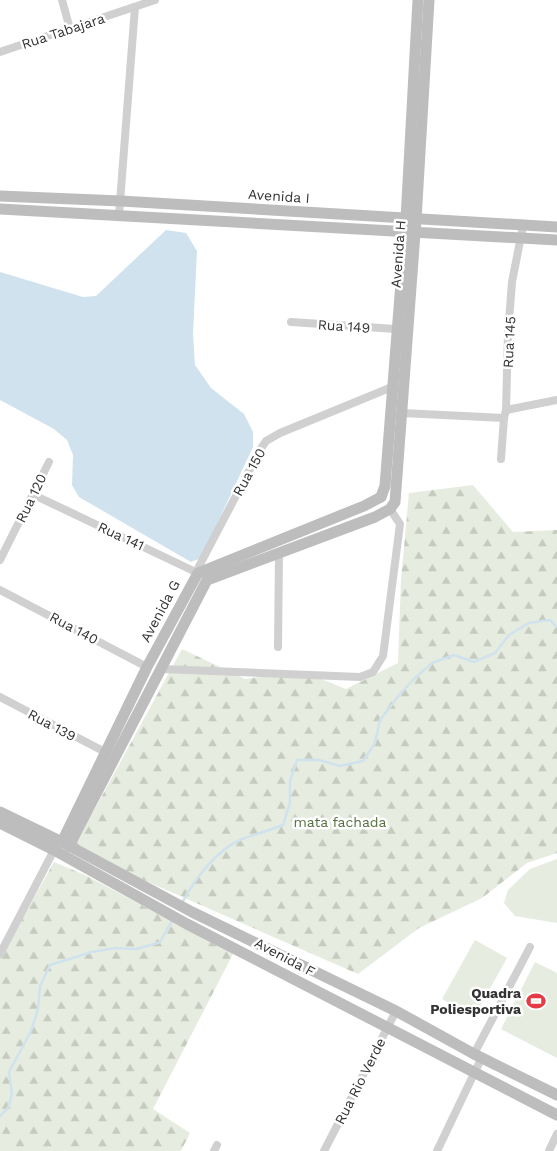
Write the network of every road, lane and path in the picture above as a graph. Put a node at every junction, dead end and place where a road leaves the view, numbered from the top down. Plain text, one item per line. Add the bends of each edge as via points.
1 (62, 0) edge
2 (155, 0) edge
3 (418, 0) edge
4 (429, 0) edge
5 (135, 7) junction
6 (70, 29) junction
7 (0, 52) edge
8 (0, 196) edge
9 (121, 201) junction
10 (0, 209) edge
11 (119, 215) junction
12 (410, 225) junction
13 (523, 226) junction
14 (557, 227) edge
15 (522, 238) junction
16 (557, 240) edge
17 (291, 322) dead end
18 (396, 329) junction
19 (392, 387) junction
20 (557, 400) edge
21 (402, 413) junction
22 (505, 414) junction
23 (501, 460) dead end
24 (49, 462) dead end
25 (34, 495) junction
26 (381, 497) junction
27 (390, 509) junction
28 (279, 552) junction
29 (0, 560) edge
30 (200, 575) junction
31 (0, 590) edge
32 (278, 647) dead end
33 (147, 667) junction
34 (161, 669) junction
35 (0, 697) edge
36 (105, 752) junction
37 (0, 812) edge
38 (0, 824) edge
39 (62, 846) junction
40 (3, 940) edge
41 (530, 947) dead end
42 (0, 954) edge
43 (396, 1011) junction
44 (388, 1028) junction
45 (478, 1056) junction
46 (475, 1073) junction
47 (557, 1095) edge
48 (557, 1116) edge
49 (557, 1134) edge
50 (324, 1151) edge
51 (437, 1151) edge
52 (549, 1151) edge

1 - 6 street
2 - 5 street, Rua Tabajara
3 - 12 street, Avenida H
4 - 12 street, Avenida H
5 - 6 street, Rua Tabajara
5 - 9 street
6 - 7 street, Rua Tabajara
8 - 9 street, Avenida I
9 - 11 street
9 - 12 street, Avenida I
10 - 11 street, Avenida I
11 - 12 street, Avenida I
12 - 13 street, Avenida I
12 - 15 street, Avenida I
12 - 18 street, Avenida H
12 - 21 street, Avenida H
13 - 14 street, Avenida I
13 - 15 street, Rua 145
15 - 16 street, Avenida I
15 - 22 street, Rua 145 via 512,282
17 - 18 street, Rua 149
18 - 19 street, Avenida H
19 - 26 street, Avenida H via 385,486
19 - 30 street, Rua 150 via 266,440
20 - 22 street
21 - 22 street
21 - 27 street, Avenida H via 395,502
22 - 23 street, Rua 145
24 - 25 street, Rua 120
25 - 29 street, Rua 120
25 - 30 street, Rua 141
26 - 27 street
26 - 30 street, Avenida G
27 - 28 street
27 - 34 street via 400,524 383,656 373,672 360,678
28 - 30 street
28 - 32 street
30 - 33 street, Avenida G
30 - 34 street, Avenida G
31 - 33 street, Rua 140
33 - 36 street, Avenida G
34 - 39 street, Avenida G
35 - 36 street, Rua 139
36 - 39 street, Avenida G
37 - 39 street, Avenida F
38 - 39 street, Avenida F
39 - 40 street, Avenida G
39 - 43 street, Avenida F
39 - 44 street, Avenida F via 187,924
40 - 42 street, Avenida G
41 - 45 street
43 - 44 street, Rua Rio Verde
43 - 45 street, Avenida F
44 - 46 street, Avenida F
44 - 50 street, Rua Rio Verde
45 - 46 street
45 - 47 street, Avenida F
46 - 48 street, Avenida F
46 - 51 street
49 - 52 street

